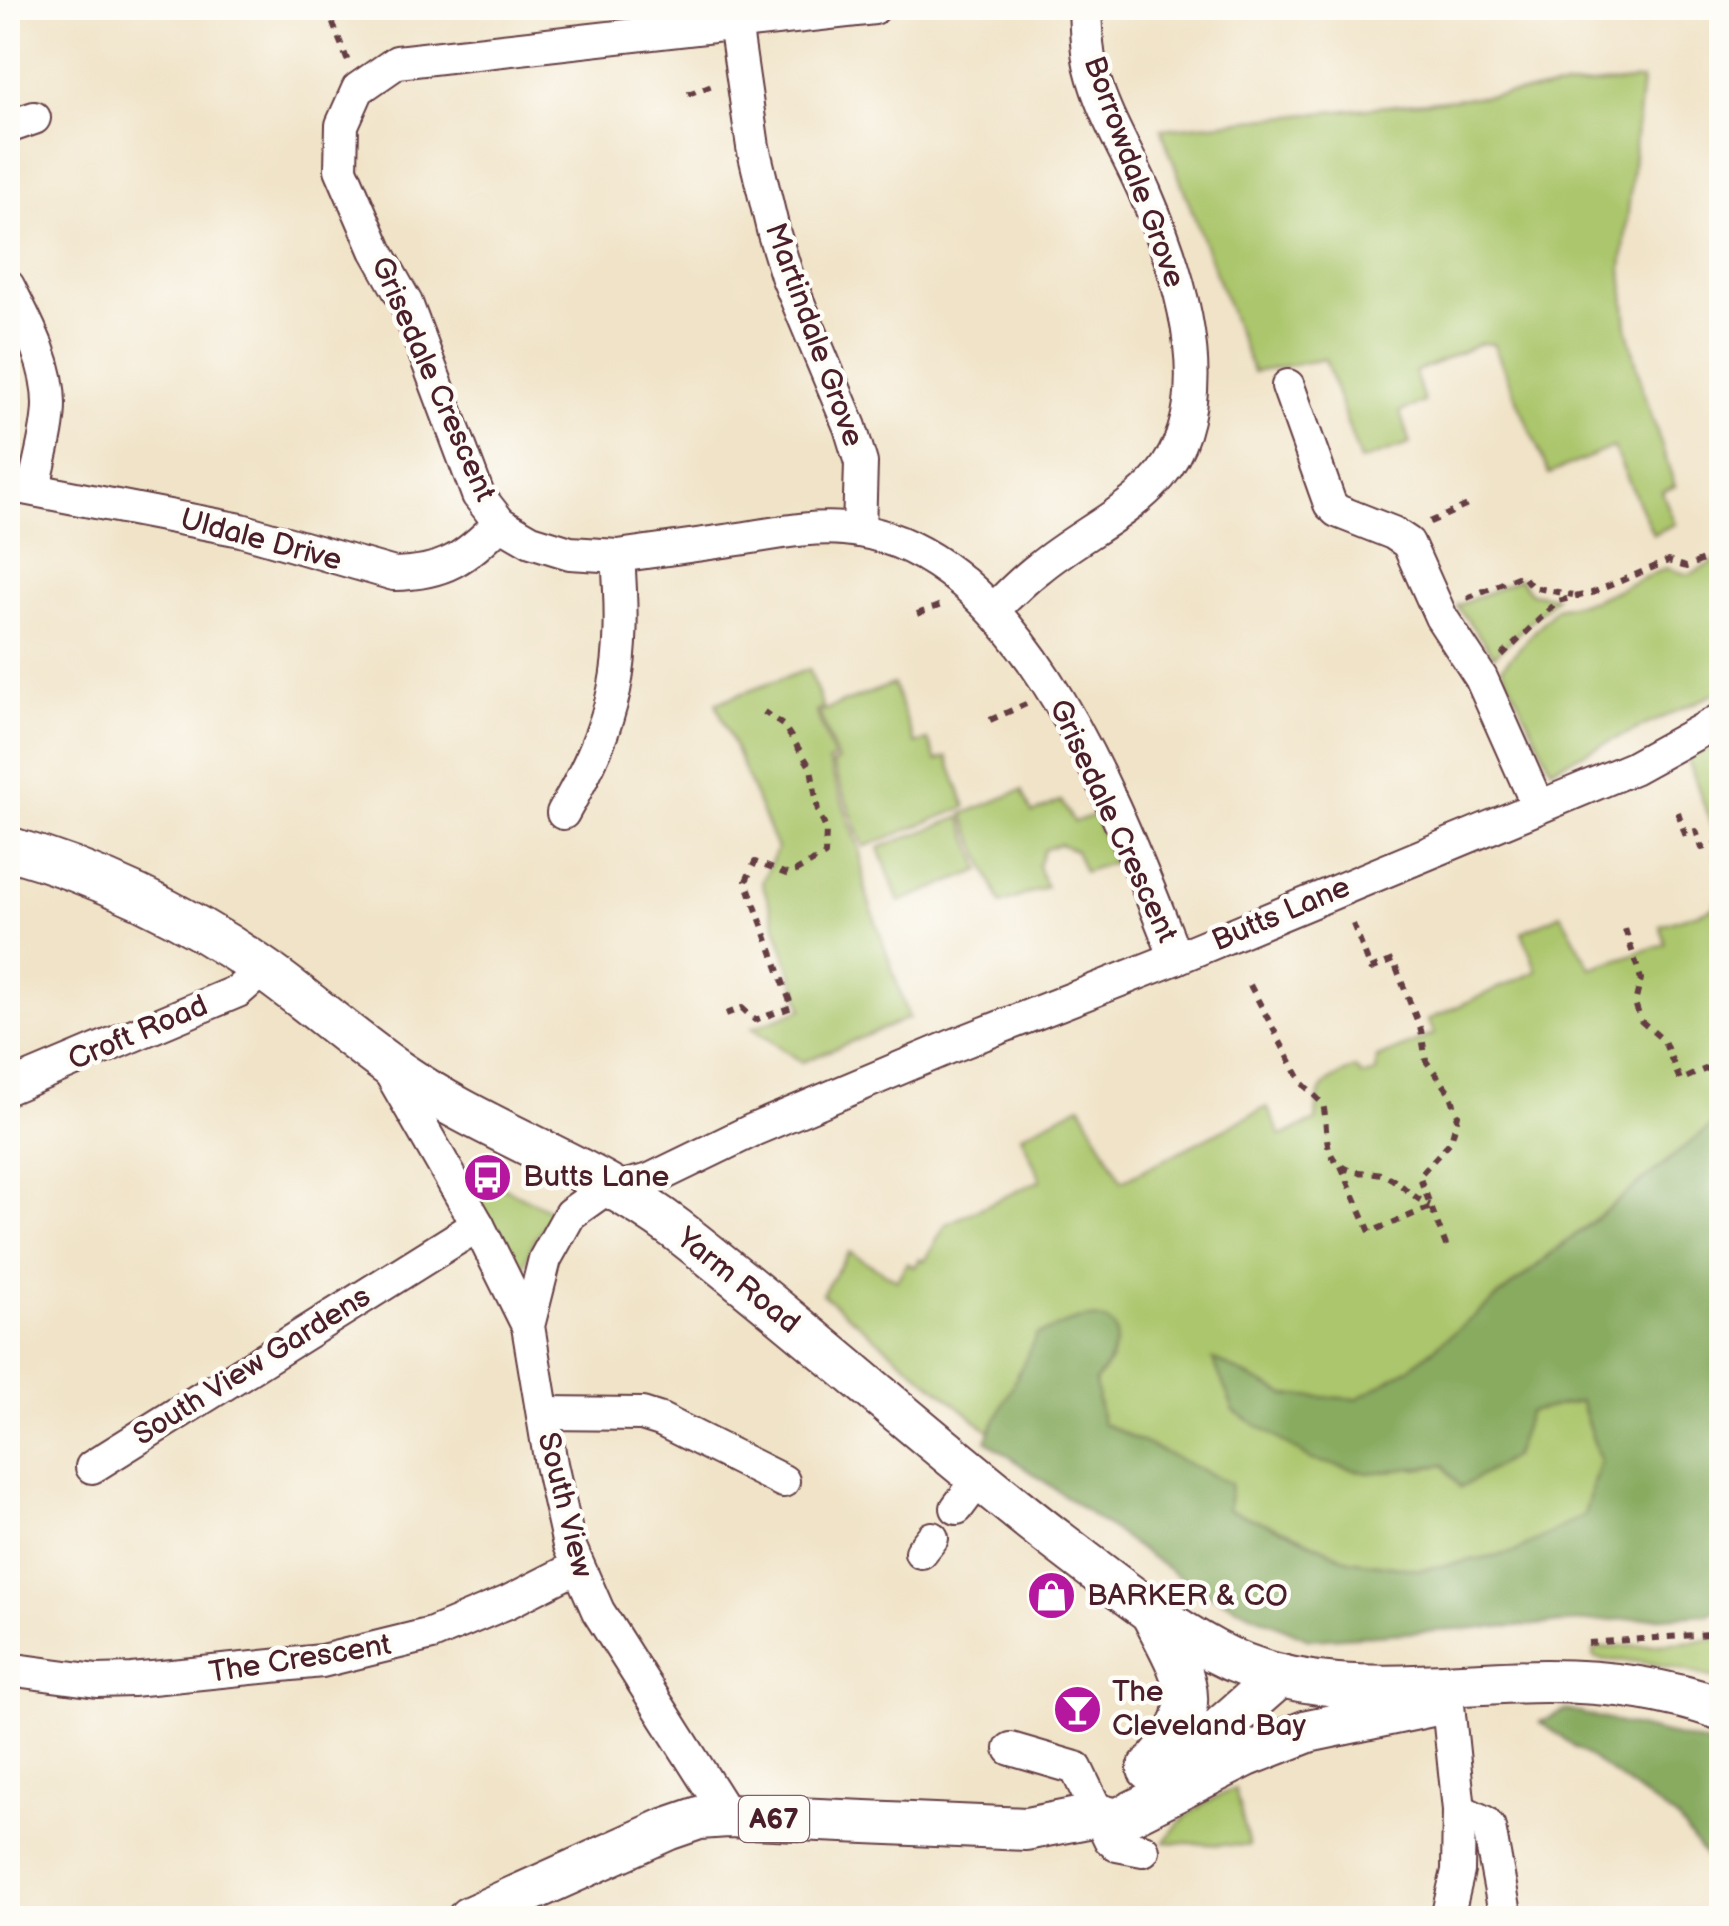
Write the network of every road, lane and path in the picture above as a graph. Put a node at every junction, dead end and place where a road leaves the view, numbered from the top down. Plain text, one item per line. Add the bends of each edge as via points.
1 (327, 8) edge
2 (874, 8) edge
3 (1085, 8) edge
4 (735, 22) junction
5 (350, 68) dead end
6 (724, 80) dead end
7 (688, 94) dead end
8 (8, 286) edge
9 (1288, 386) dead end
10 (21, 487) edge
11 (1470, 504) dead end
12 (500, 522) junction
13 (1419, 526) dead end
14 (859, 531) junction
15 (1722, 552) edge
16 (618, 556) junction
17 (1578, 596) junction
18 (1452, 604) dead end
19 (994, 609) junction
20 (1494, 665) dead end
21 (1035, 700) dead end
22 (764, 712) dead end
23 (1722, 719) edge
24 (990, 720) dead end
25 (1538, 806) junction
26 (1678, 812) dead end
27 (563, 813) dead end
28 (1722, 842) edge
29 (8, 848) edge
30 (1353, 924) dead end
31 (1625, 929) dead end
32 (1176, 958) junction
33 (263, 969) junction
34 (1250, 984) dead end
35 (726, 1014) dead end
36 (383, 1061) junction
37 (1722, 1062) edge
38 (8, 1088) edge
39 (1341, 1166) junction
40 (613, 1188) junction
41 (1432, 1206) junction
42 (478, 1225) junction
43 (1447, 1248) dead end
44 (528, 1326) junction
45 (542, 1413) junction
46 (92, 1467) dead end
47 (783, 1480) dead end
48 (577, 1567) junction
49 (1152, 1613) junction
50 (8, 1669) edge
51 (1280, 1676) junction
52 (1446, 1686) junction
53 (1722, 1708) edge
54 (1011, 1749) dead end
55 (1134, 1783) junction
56 (1459, 1810) junction
57 (1098, 1815) junction
58 (728, 1816) junction
59 (1143, 1850) dead end
60 (469, 1918) edge
61 (1447, 1918) edge
62 (1506, 1918) edge

1 - 5 path
2 - 4 street, Grisedale Crescent
3 - 19 street, Borrowdale Grove via 1097,88 1178,283 1193,386 1189,414 1175,455 1157,479
4 - 12 street, Grisedale Crescent via 397,62 358,89 342,126 341,168 406,303 478,495
4 - 14 street, Martindale Grove via 774,234 861,463
6 - 7 path
8 - 10 street via 46,380 48,416
9 - 25 street via 1330,504 1408,543
10 - 12 street, Uldale Drive via 240,530 394,574 446,566
11 - 13 path
12 - 16 street, Grisedale Crescent via 545,546
14 - 16 street, Grisedale Crescent via 794,530
14 - 19 street, Grisedale Crescent via 922,554
15 - 17 path via 1686,567 1668,560
16 - 27 street via 622,621 614,698 588,769
17 - 18 path via 1532,587 1522,575
17 - 20 path via 1558,601
19 - 32 street, Grisedale Crescent via 1061,702
21 - 24 path
22 - 35 path via 784,726 810,768 826,829 825,855 789,875 755,862 746,882 792,1007 755,1020 742,1008
23 - 25 street, Butts Lane via 1632,768
25 - 32 street, Butts Lane
26 - 28 path via 1685,834 1696,830 1702,848
29 - 33 main road, Yarm Road via 101,879
30 - 41 path via 1371,969 1393,960 1426,1061 1455,1103 1451,1141 1420,1176
31 - 37 path via 1641,979 1634,1003 1641,1021 1664,1041 1680,1080
32 - 40 street, Butts Lane via 753,1130 650,1180
33 - 36 main road, Yarm Road
33 - 38 street, Croft Road via 238,991
34 - 39 path via 1302,1083 1323,1104 1325,1138
36 - 40 main road, Yarm Road via 439,1098
36 - 42 street
39 - 41 path via 1380,1173
39 - 41 path via 1370,1232
40 - 44 street, South View via 582,1203 562,1226 545,1260
40 - 49 main road, Yarm Road via 679,1232 967,1494
41 - 43 path
42 - 44 street
42 - 46 street, South View Gardens
44 - 45 street, South View
45 - 47 street via 642,1414
45 - 48 street, South View
48 - 50 street, The Crescent via 432,1634 322,1661 98,1681
48 - 58 street, South View
49 - 51 main road, Yarm Road via 1223,1656
49 - 55 main road, A67 via 1188,1692 1176,1735
51 - 52 main road, A67
51 - 55 main road, A67 via 1192,1752
52 - 53 main road, A67 via 1590,1683
52 - 56 street
52 - 57 main road, A67 via 1433,1705 1308,1731 1117,1820
54 - 57 street via 1076,1768
55 - 57 main road, A67
56 - 61 street via 1458,1870
56 - 62 street via 1489,1828
57 - 58 main road, A67 via 1026,1830
57 - 59 street via 1110,1840
58 - 60 main road, A67 via 667,1828

